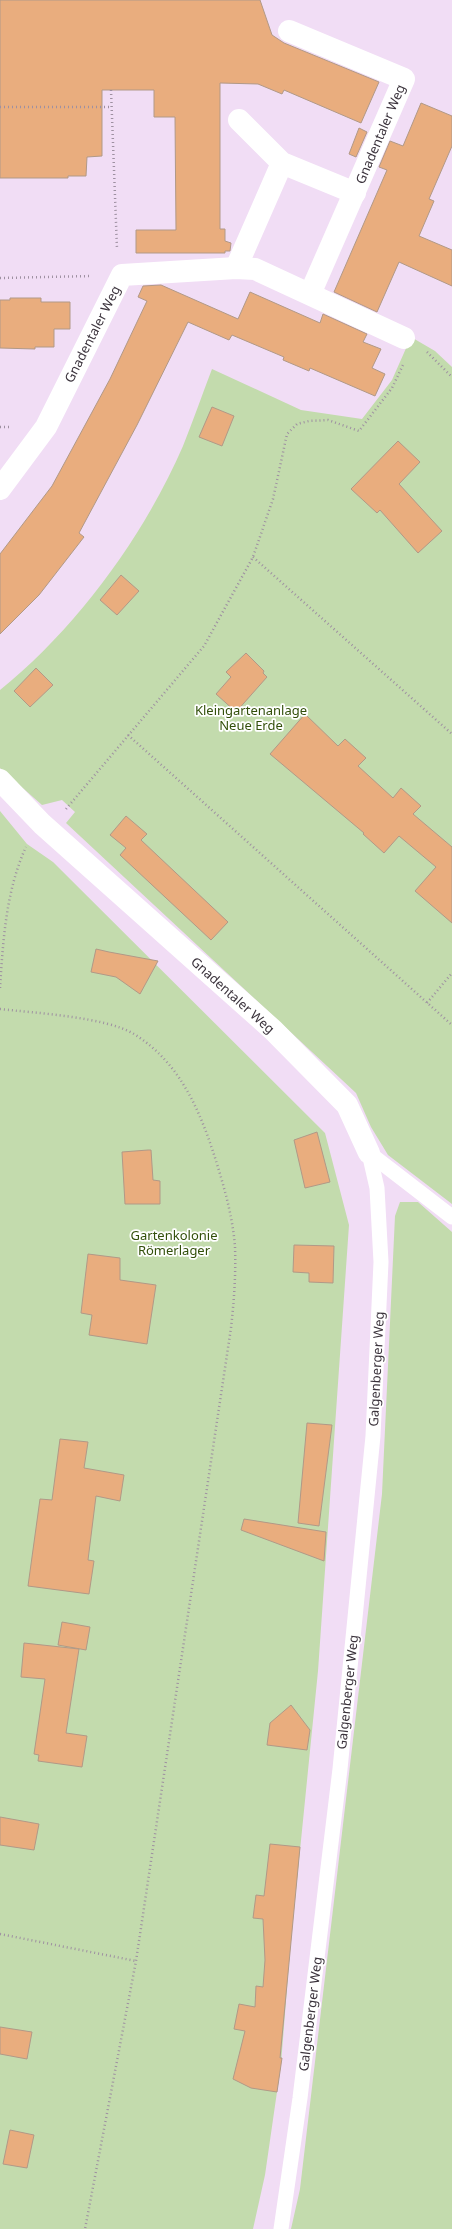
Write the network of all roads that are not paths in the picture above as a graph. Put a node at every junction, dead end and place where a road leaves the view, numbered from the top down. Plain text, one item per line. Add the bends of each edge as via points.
1 (289, 31) dead end
2 (239, 120) dead end
3 (282, 163) junction
4 (355, 193) junction
5 (236, 268) junction
6 (310, 294) junction
7 (404, 338) dead end
8 (0, 489) edge
9 (0, 780) edge
10 (369, 1153) junction
11 (452, 1217) edge
12 (281, 2229) edge

1 - 4 street, Gnadentaler Weg via 404,79
2 - 3 street, Gnadentaler Weg
3 - 4 street, Gnadentaler Weg
3 - 5 street
4 - 6 street, Gnadentaler Weg
5 - 6 street, Gnadentaler Weg via 255,269
5 - 8 street, Gnadentaler Weg via 122,275 46,427
6 - 7 street, Gnadentaler Weg
9 - 10 street, Gnadentaler Weg via 45,826 278,1036 347,1106
10 - 11 lane, Gnadentaler Weg
10 - 12 lane, Galgenberger Weg via 377,1188 380,1262 373,1436 340,1769 300,2098

